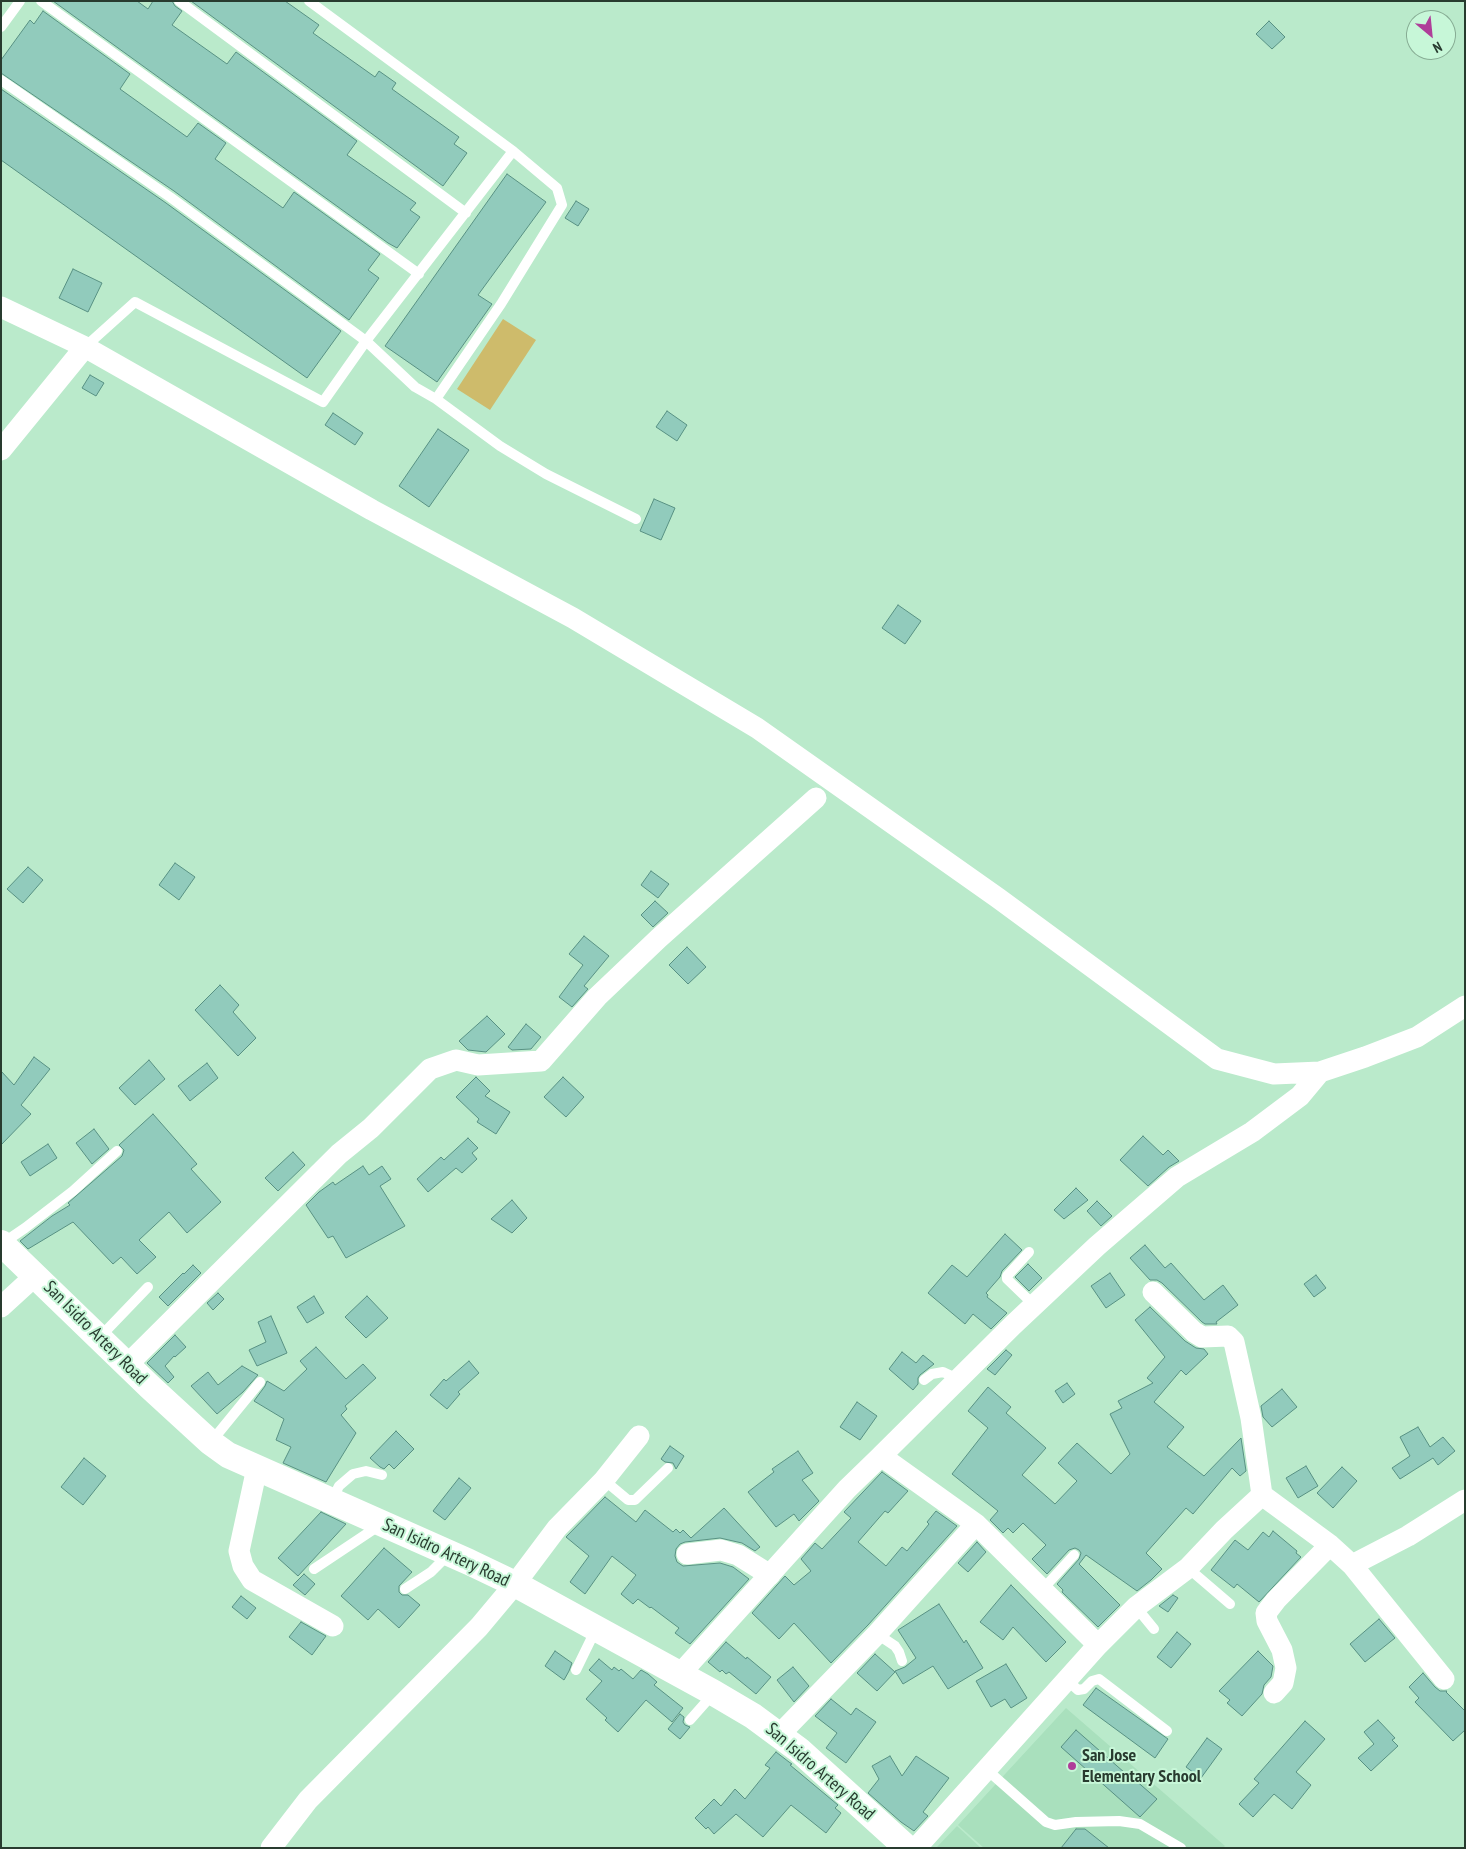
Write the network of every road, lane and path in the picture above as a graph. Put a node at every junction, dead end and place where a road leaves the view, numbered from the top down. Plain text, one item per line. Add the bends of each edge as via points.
1 (20, 1) edge
2 (41, 1) edge
3 (180, 1) edge
4 (309, 1) edge
5 (1, 28) edge
6 (1, 80) edge
7 (513, 151) junction
8 (466, 213) junction
9 (419, 274) junction
10 (1, 307) edge
11 (366, 341) junction
12 (85, 347) junction
13 (436, 399) junction
14 (1, 450) edge
15 (636, 519) dead end
16 (816, 798) dead end
17 (1465, 1006) edge
18 (1320, 1072) junction
19 (117, 1151) dead end
20 (2, 1243) edge
21 (1029, 1252) dead end
22 (36, 1275) junction
23 (148, 1287) dead end
24 (1153, 1292) dead end
25 (1034, 1305) junction
26 (1, 1308) edge
27 (99, 1338) junction
28 (127, 1365) junction
29 (958, 1379) junction
30 (924, 1380) dead end
31 (260, 1382) dead end
32 (639, 1436) dead end
33 (210, 1442) junction
34 (881, 1456) junction
35 (257, 1468) junction
36 (668, 1468) dead end
37 (382, 1474) dead end
38 (604, 1480) junction
39 (1262, 1495) junction
40 (1465, 1500) edge
41 (332, 1501) junction
42 (383, 1523) junction
43 (976, 1524) junction
44 (1330, 1545) junction
45 (449, 1552) junction
46 (687, 1554) dead end
47 (1074, 1555) dead end
48 (1352, 1565) junction
49 (1188, 1568) junction
50 (314, 1569) dead end
51 (770, 1575) junction
52 (515, 1584) junction
53 (405, 1590) dead end
54 (1042, 1590) junction
55 (1230, 1604) dead end
56 (1136, 1607) junction
57 (333, 1626) dead end
58 (597, 1628) junction
59 (1154, 1629) dead end
60 (877, 1634) junction
61 (1098, 1646) junction
62 (902, 1661) dead end
63 (576, 1670) dead end
64 (680, 1674) junction
65 (1444, 1678) dead end
66 (1066, 1680) junction
67 (714, 1693) junction
68 (1274, 1693) dead end
69 (690, 1720) dead end
70 (1167, 1731) dead end
71 (780, 1734) junction
72 (986, 1770) junction
73 (271, 1848) edge
74 (907, 1848) edge
75 (916, 1848) edge
76 (1181, 1848) edge

1 - 5 lane
2 - 9 lane
3 - 8 lane
4 - 7 lane
6 - 11 lane via 170,197
7 - 8 lane
7 - 13 lane via 557,188 562,204 501,304
8 - 9 lane
9 - 11 lane
10 - 12 street
11 - 12 lane via 323,402 135,302
11 - 13 lane via 415,387
12 - 14 street
12 - 18 street via 372,510 573,618 756,728 998,898 1217,1059 1274,1074
13 - 15 lane via 546,474
16 - 28 street via 596,998 541,1061 478,1065 456,1060 430,1069 371,1128 339,1154
17 - 18 street via 1417,1036 1365,1058
18 - 25 street via 1300,1096 1252,1132 1177,1177
19 - 20 lane via 73,1192
20 - 22 street, San Isidro Artery Road
21 - 25 lane via 1007,1279
22 - 26 street
22 - 27 street, San Isidro Artery Road
23 - 27 lane
24 - 39 street via 1202,1337 1228,1336 1234,1342 1251,1418
25 - 29 street
27 - 28 street, San Isidro Artery Road
28 - 33 street, San Isidro Artery Road
29 - 30 lane via 942,1372
29 - 34 street
31 - 33 lane
32 - 38 street
33 - 35 street, San Isidro Artery Road via 228,1455
34 - 43 street
34 - 51 street
35 - 41 street, San Isidro Artery Road
35 - 57 street via 239,1551 242,1566 252,1580
36 - 38 lane via 635,1500 628,1500
37 - 41 lane via 366,1471 353,1474 340,1486
38 - 52 street via 557,1528
39 - 44 street
39 - 49 street
40 - 48 street via 1408,1536
41 - 42 street, San Isidro Artery Road
42 - 45 street, San Isidro Artery Road
42 - 50 lane
43 - 54 street
43 - 60 street
44 - 48 street
44 - 68 street via 1266,1613 1286,1668 1283,1683
45 - 52 street, San Isidro Artery Road
45 - 53 lane via 431,1572
46 - 51 street via 721,1550 738,1555
47 - 54 lane
48 - 65 street
49 - 55 lane
49 - 56 street
51 - 64 street
52 - 58 street, San Isidro Artery Road
52 - 73 street via 479,1627 308,1800
54 - 61 street
56 - 59 lane
56 - 61 street
58 - 63 lane
58 - 64 street, San Isidro Artery Road
60 - 62 lane via 894,1646
60 - 71 street
61 - 66 street
64 - 67 street, San Isidro Artery Road
66 - 70 lane via 1078,1690 1098,1679
66 - 72 street
67 - 69 lane
67 - 71 street, San Isidro Artery Road
71 - 74 street, San Isidro Artery Road
72 - 75 street
72 - 76 lane via 1046,1822 1055,1825 1119,1821 1140,1824

